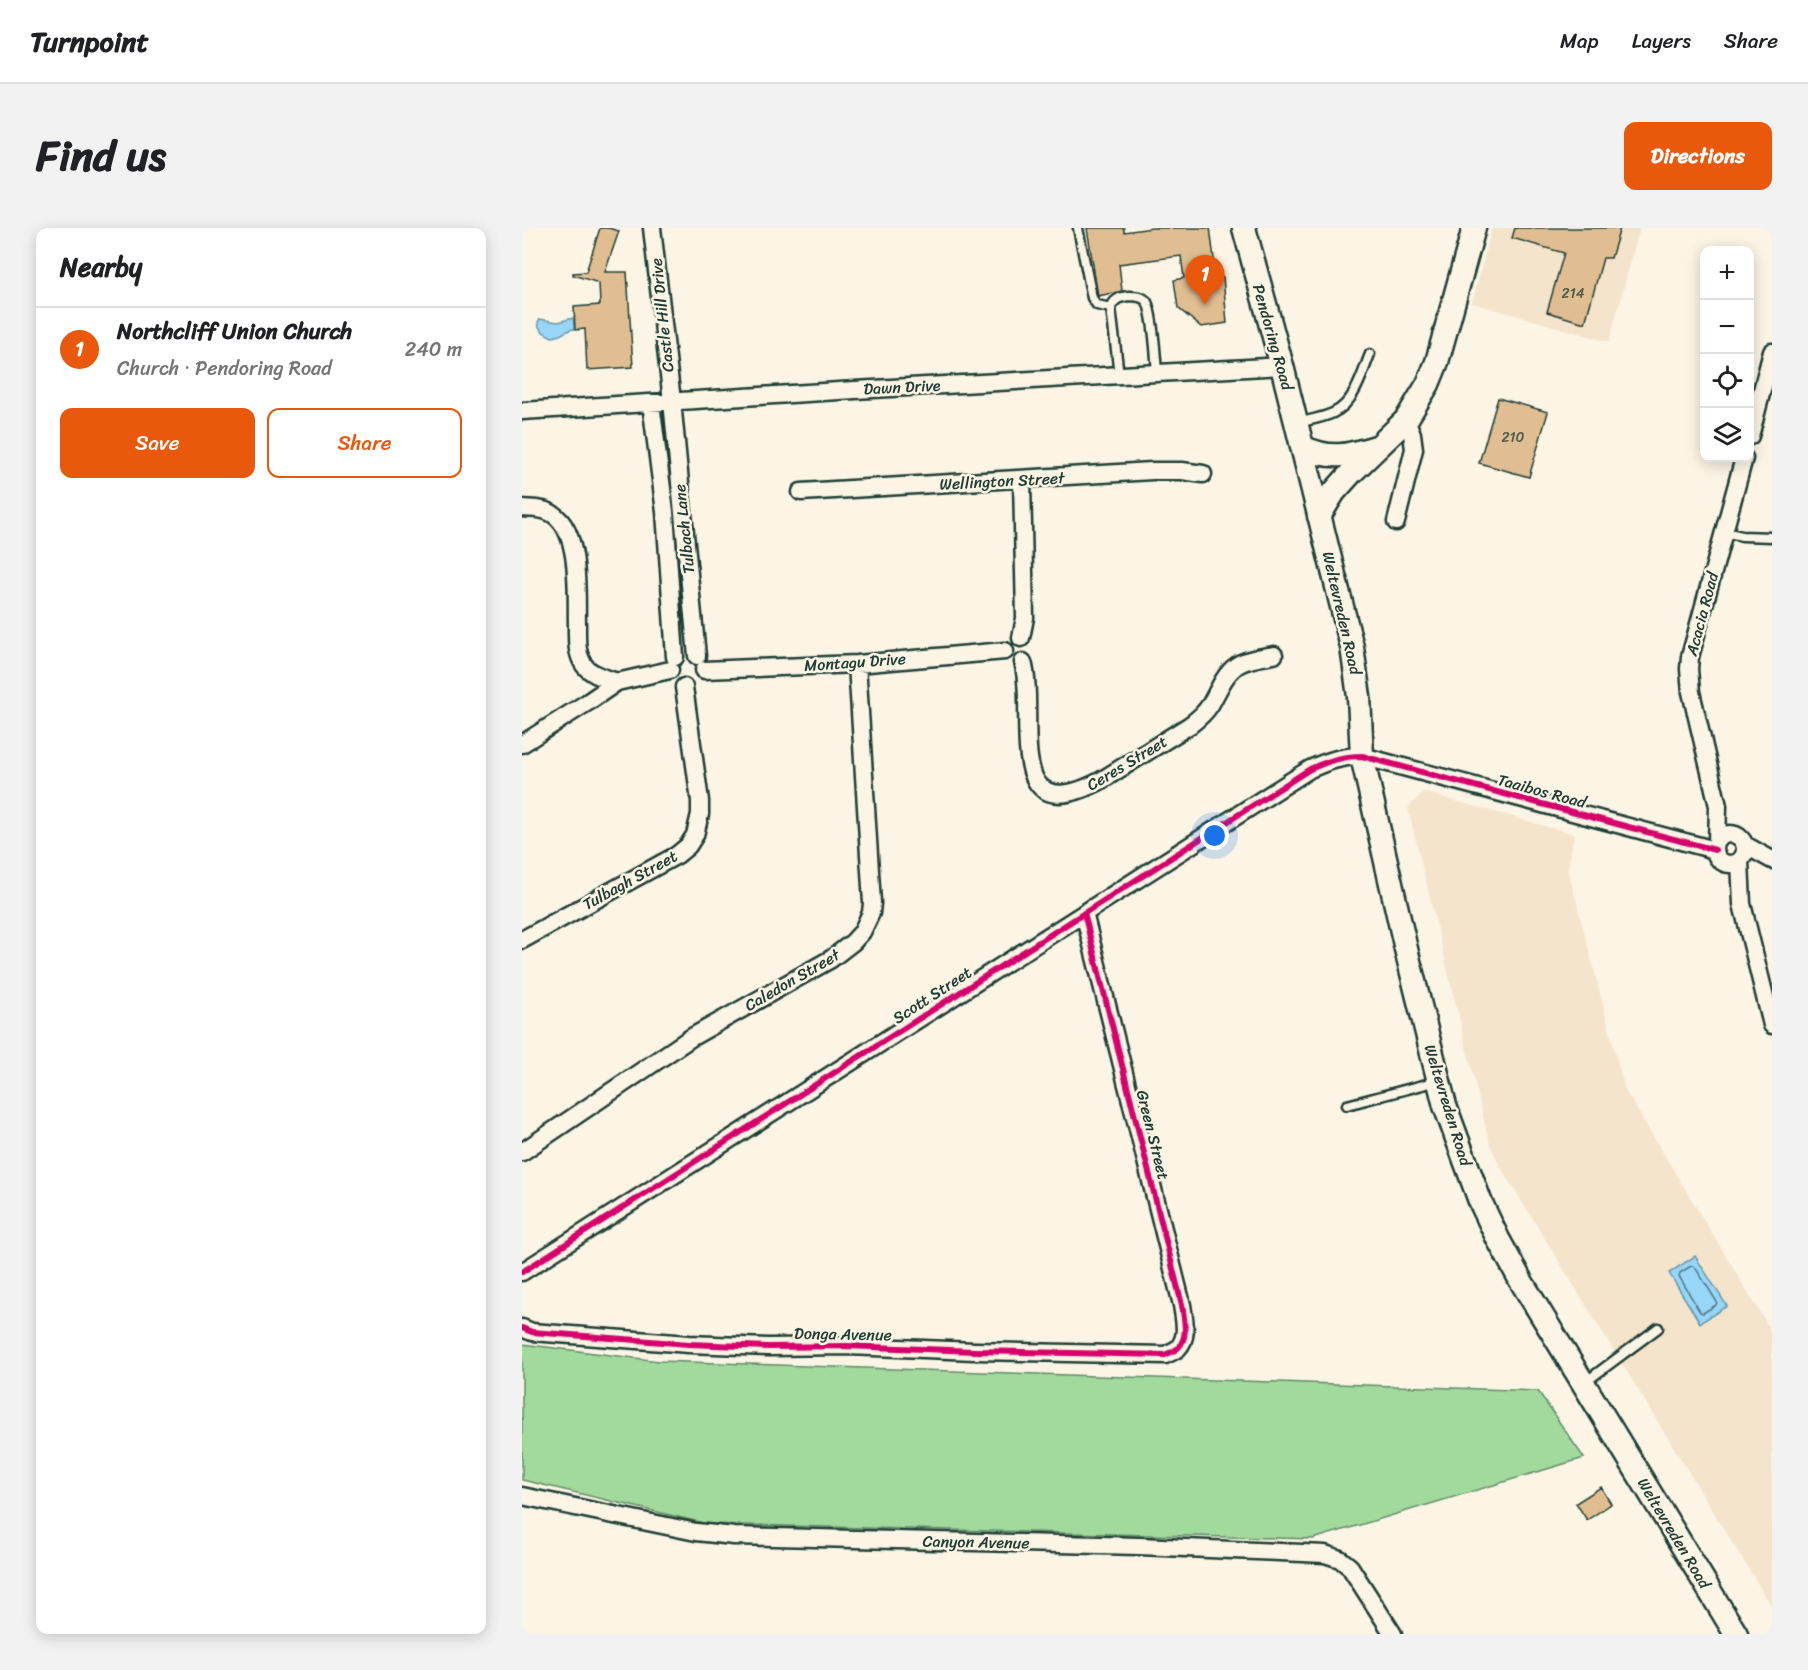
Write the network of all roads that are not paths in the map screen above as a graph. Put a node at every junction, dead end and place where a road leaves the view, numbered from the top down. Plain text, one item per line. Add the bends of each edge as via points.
1 (652, 228) edge
2 (1078, 228) edge
3 (1244, 228) edge
4 (1474, 228) edge
5 (1111, 308) junction
6 (1772, 352) edge
7 (1370, 354) dead end
8 (1282, 366) junction
9 (1157, 373) junction
10 (1119, 375) junction
11 (672, 401) junction
12 (651, 403) junction
13 (522, 411) edge
14 (1754, 418) edge
15 (1406, 420) junction
16 (1297, 423) junction
17 (1302, 447) junction
18 (1376, 447) junction
19 (1743, 462) edge
20 (1203, 474) dead end
21 (1022, 480) junction
22 (680, 484) junction
23 (662, 486) junction
24 (801, 492) dead end
25 (522, 508) edge
26 (1319, 516) junction
27 (1396, 522) dead end
28 (1724, 532) junction
29 (1772, 537) edge
30 (1021, 638) junction
31 (1005, 651) junction
32 (1274, 655) dead end
33 (1023, 662) junction
34 (673, 663) junction
35 (701, 663) junction
36 (857, 664) junction
37 (617, 682) junction
38 (684, 687) junction
39 (522, 744) edge
40 (1362, 756) junction
41 (1732, 851) junction
42 (1772, 860) edge
43 (1772, 867) edge
44 (1084, 913) junction
45 (522, 940) edge
46 (1772, 1025) edge
47 (1439, 1081) junction
48 (1347, 1105) dead end
49 (522, 1152) edge
50 (522, 1272) edge
51 (522, 1328) edge
52 (1658, 1328) dead end
53 (1165, 1355) joint
54 (1584, 1383) junction
55 (522, 1496) edge
56 (1393, 1634) edge
57 (1736, 1634) edge

1 - 11 street, Castle Hill Drive
2 - 5 lane via 1092,298 1097,305
3 - 8 main road, Pendoring Road
4 - 15 main road via 1437,362
5 - 9 lane via 1116,299 1125,296 1138,296 1147,302
5 - 10 lane
6 - 14 street
7 - 16 lane via 1346,404 1334,412
8 - 9 street, Dawn Drive
8 - 16 main road, Pendoring Road
9 - 10 street, Dawn Drive
10 - 11 street, Dawn Drive
11 - 12 street, Dawn Drive
11 - 22 street, Tulbach Lane
12 - 13 street, Dawn Drive
12 - 23 street, Tulbach Lane
15 - 18 main road
15 - 27 street via 1414,449
16 - 17 main road, Pendoring Road
17 - 18 main road via 1330,456
17 - 26 main road, Weltevreden Road
18 - 26 main road via 1334,492
19 - 28 street, Acacia Road
20 - 21 street, Wellington Street via 1152,471
21 - 24 street, Wellington Street
21 - 30 street via 1025,618
22 - 23 street
22 - 35 street, Tulbach Lane
23 - 34 street, Tulbach Lane
25 - 37 street via 550,512 565,527 574,558 578,651 587,668
26 - 40 main road, Weltevreden Road via 1352,647
28 - 29 lane
28 - 41 street, Acacia Road via 1689,669 1692,700 1718,806 1717,820
30 - 31 street via 1008,642
30 - 33 street via 1030,649
31 - 33 street via 1011,661
31 - 36 street, Montagu Drive
32 - 33 street, Ceres Street via 1252,659 1232,669 1209,707 1190,725 1102,780 1065,795 1041,788 1031,771
34 - 35 street via 682,653 690,653
34 - 37 street
34 - 38 street via 671,677
35 - 36 street, Montagu Drive
35 - 38 street via 702,677 698,683
36 - 49 street, Caledon Street via 872,903 862,932 831,959 693,1037
37 - 39 street
38 - 45 street, Tulbagh Street via 700,801 699,823 692,841 677,855
40 - 41 street, Taaibos Road
40 - 44 street, Scott Street via 1333,759 1311,770
40 - 47 main road, Weltevreden Road
41 - 42 street, Taaibos Road
41 - 43 street, Taaibos Road
41 - 46 street, Acacia Road
44 - 50 street, Scott Street
44 - 53 street, Green Street via 1182,1305 1183,1339 1178,1348
47 - 48 lane
47 - 54 main road, Weltevreden Road via 1464,1161 1498,1239
51 - 53 street, Donga Avenue via 532,1332 689,1344
52 - 54 lane
54 - 57 main road, Weltevreden Road
55 - 56 street, Canyon Avenue via 696,1532 734,1536 1325,1554 1340,1559 1356,1574

